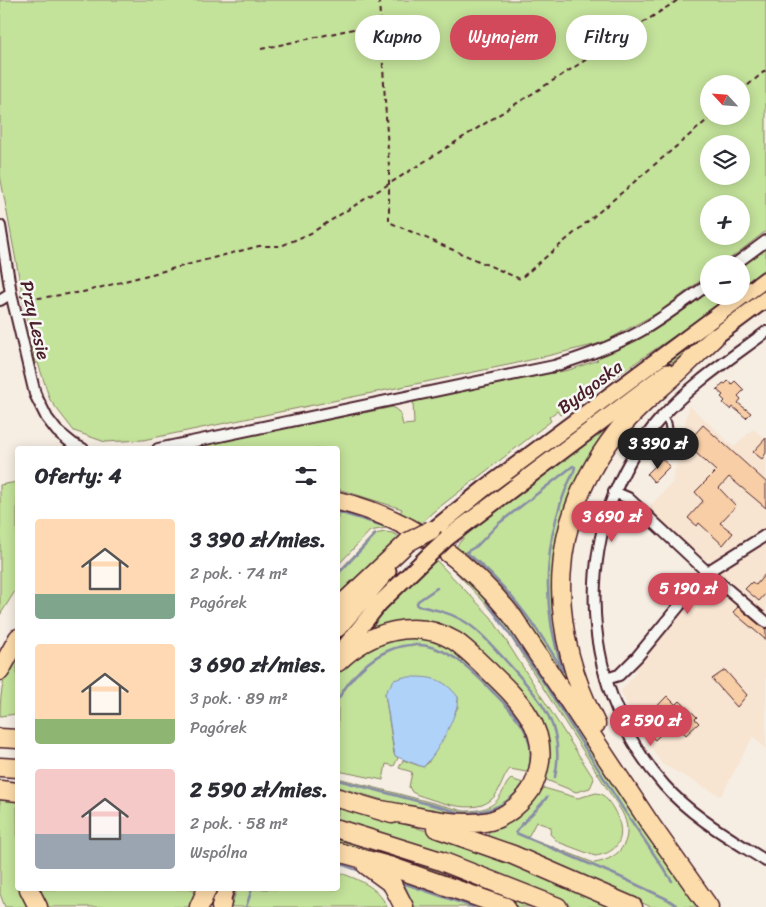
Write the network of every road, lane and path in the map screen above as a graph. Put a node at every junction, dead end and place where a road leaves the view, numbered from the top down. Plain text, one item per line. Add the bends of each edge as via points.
1 (379, 0) edge
2 (678, 0) edge
3 (380, 15) edge
4 (355, 29) edge
5 (261, 49) dead end
6 (383, 60) edge
7 (766, 70) edge
8 (750, 83) edge
9 (701, 125) edge
10 (389, 185) junction
11 (0, 226) edge
12 (766, 241) edge
13 (747, 255) edge
14 (766, 279) edge
15 (700, 291) edge
16 (11, 293) junction
17 (766, 299) edge
18 (0, 300) edge
19 (766, 332) edge
20 (714, 338) junction
21 (662, 417) junction
22 (77, 446) edge
23 (172, 446) edge
24 (679, 447) dead end
25 (614, 492) junction
26 (340, 502) edge
27 (437, 531) junction
28 (764, 539) edge
29 (412, 544) junction
30 (707, 572) junction
31 (340, 606) edge
32 (766, 622) edge
33 (340, 627) edge
34 (15, 644) edge
35 (340, 653) edge
36 (340, 660) edge
37 (0, 671) edge
38 (606, 679) junction
39 (0, 730) edge
40 (15, 730) edge
41 (0, 738) edge
42 (15, 739) edge
43 (0, 766) edge
44 (15, 768) edge
45 (621, 779) junction
46 (0, 790) edge
47 (15, 792) edge
48 (340, 799) edge
49 (381, 810) junction
50 (340, 830) edge
51 (344, 854) edge
52 (766, 861) edge
53 (31, 891) edge
54 (207, 891) edge
55 (208, 891) edge
56 (38, 907) edge
57 (199, 907) edge
58 (204, 907) edge
59 (404, 907) edge
60 (506, 907) edge
61 (558, 907) edge
62 (633, 907) edge
63 (709, 907) edge

1 - 3 path
2 - 10 path
4 - 5 path
6 - 10 path
7 - 8 path
9 - 10 path via 520,279 389,222
10 - 16 path via 310,233 281,246 259,246 83,292 31,299
11 - 16 street, Przy Lesie
12 - 13 street
14 - 27 main road, Bydgoska via 484,489
15 - 23 street via 640,332 554,366
16 - 18 street
16 - 22 street, Przy Lesie via 35,394 47,418
17 - 20 main road
19 - 21 street via 706,377
20 - 27 main road
20 - 45 highway via 635,410 615,434 586,483 567,537 561,582 564,633 570,662
21 - 24 lane
21 - 25 street via 636,452
25 - 30 street via 628,498
25 - 38 street via 598,548 594,581 596,634
26 - 45 highway via 408,526 449,552 474,573 513,617
27 - 29 highway, bridge
27 - 35 main road, bridge via 428,555 379,604
28 - 30 street
29 - 31 highway
29 - 33 main road
30 - 32 street
30 - 38 street via 637,658 619,675
34 - 37 highway
36 - 49 highway via 377,635 398,629 417,629 445,636 468,651 508,690 532,720 538,735 540,764 536,781 518,807 505,815 480,823 456,823
38 - 52 street via 629,738 663,784 696,815
39 - 40 highway
41 - 42 highway
43 - 44 highway
45 - 63 highway
46 - 47 highway
48 - 49 highway
49 - 62 highway via 514,855
50 - 61 highway via 441,861
51 - 59 highway via 375,870 392,884
51 - 60 highway
53 - 56 highway
54 - 57 highway
55 - 58 main road

